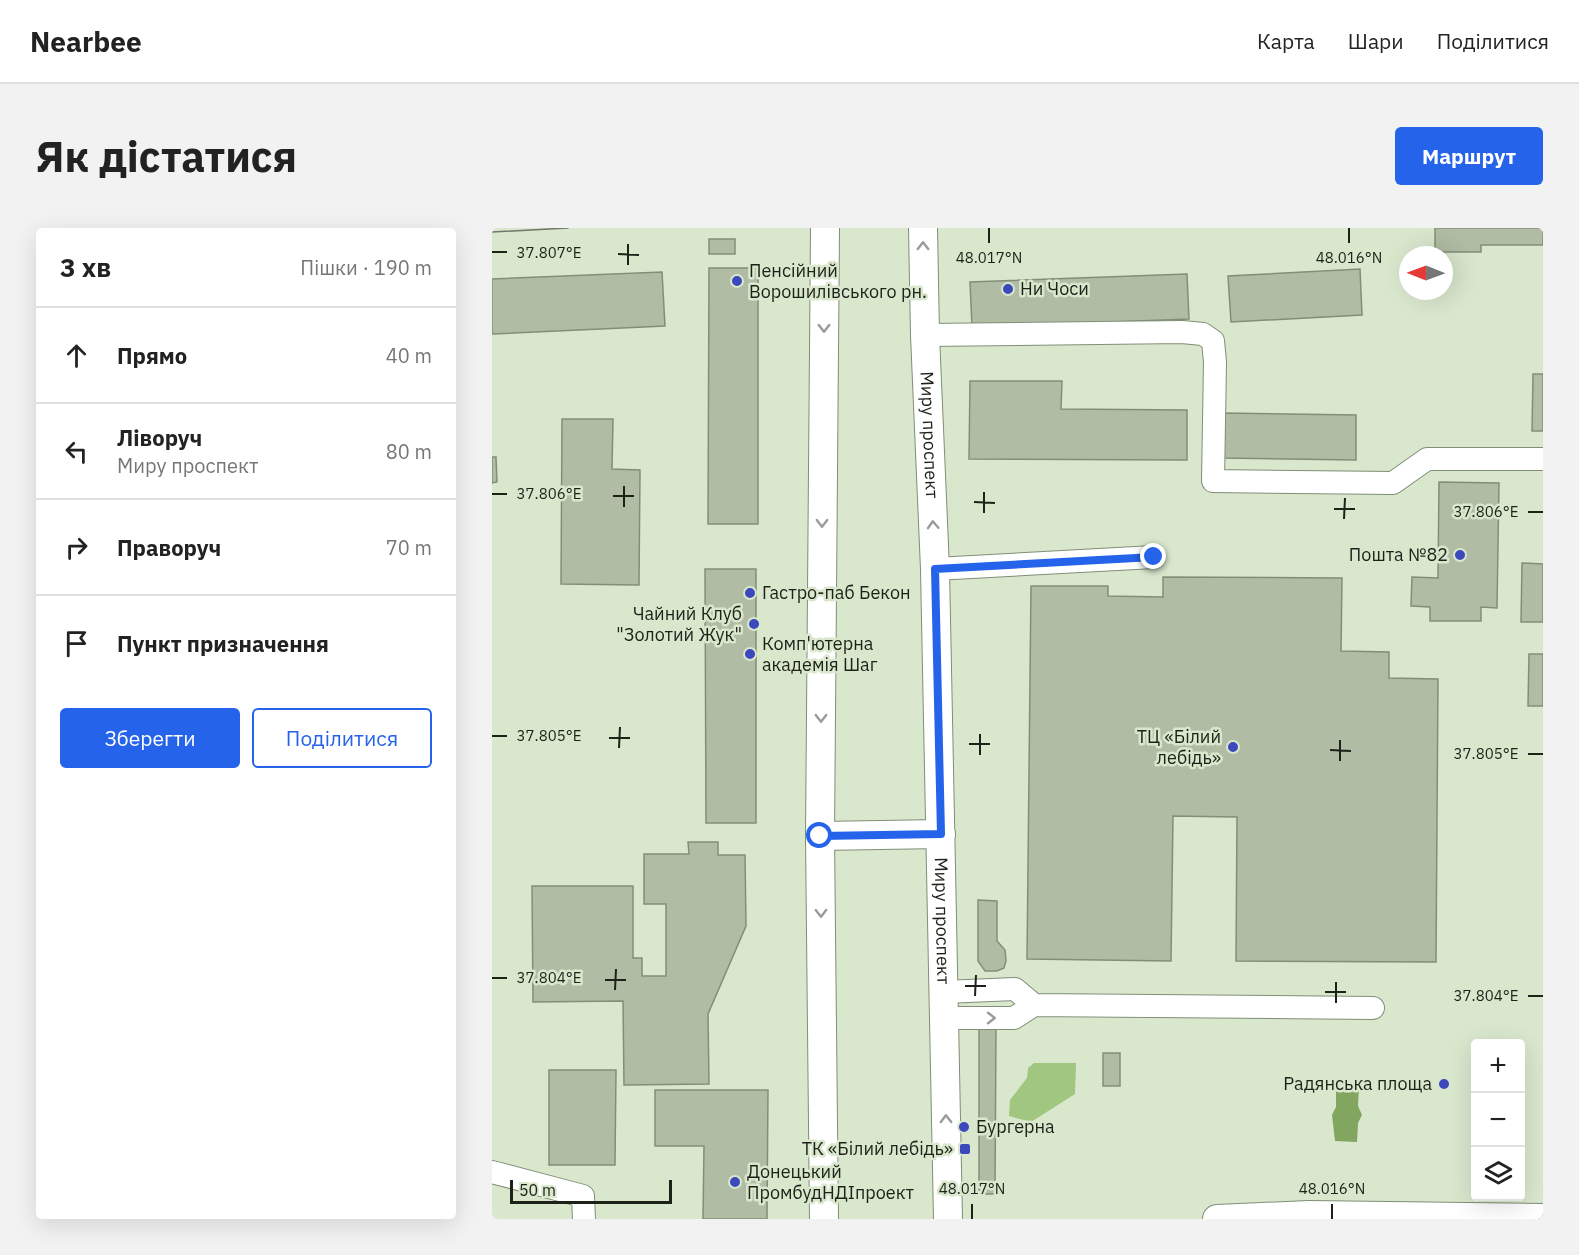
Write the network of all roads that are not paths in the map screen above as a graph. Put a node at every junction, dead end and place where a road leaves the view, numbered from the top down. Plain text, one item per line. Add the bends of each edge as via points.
1 (825, 228) edge
2 (923, 228) edge
3 (925, 335) junction
4 (1543, 459) edge
5 (1154, 557) dead end
6 (935, 569) junction
7 (941, 834) junction
8 (820, 836) junction
9 (945, 1005) junction
10 (1373, 1008) dead end
11 (492, 1172) edge
12 (1300, 1217) edge
13 (1543, 1218) edge
14 (584, 1219) edge
15 (824, 1219) edge
16 (948, 1219) edge
17 (1217, 1219) edge

1 -> 8 main road
3 -> 2 main road, Миру проспект
3 - 4 lane via 1203,334 1212,341 1215,363 1213,481 1393,483 1427,459
6 -> 3 main road, Миру проспект
5 - 6 lane
6 - 7 main road, Миру проспект
7 - 8 main road
7 - 9 main road, Миру проспект
8 -> 15 main road
9 - 10 lane via 1014,1018 1034,1005
16 -> 9 main road, Миру проспект
11 - 14 lane via 584,1196
12 - 13 main road
12 - 17 main road

